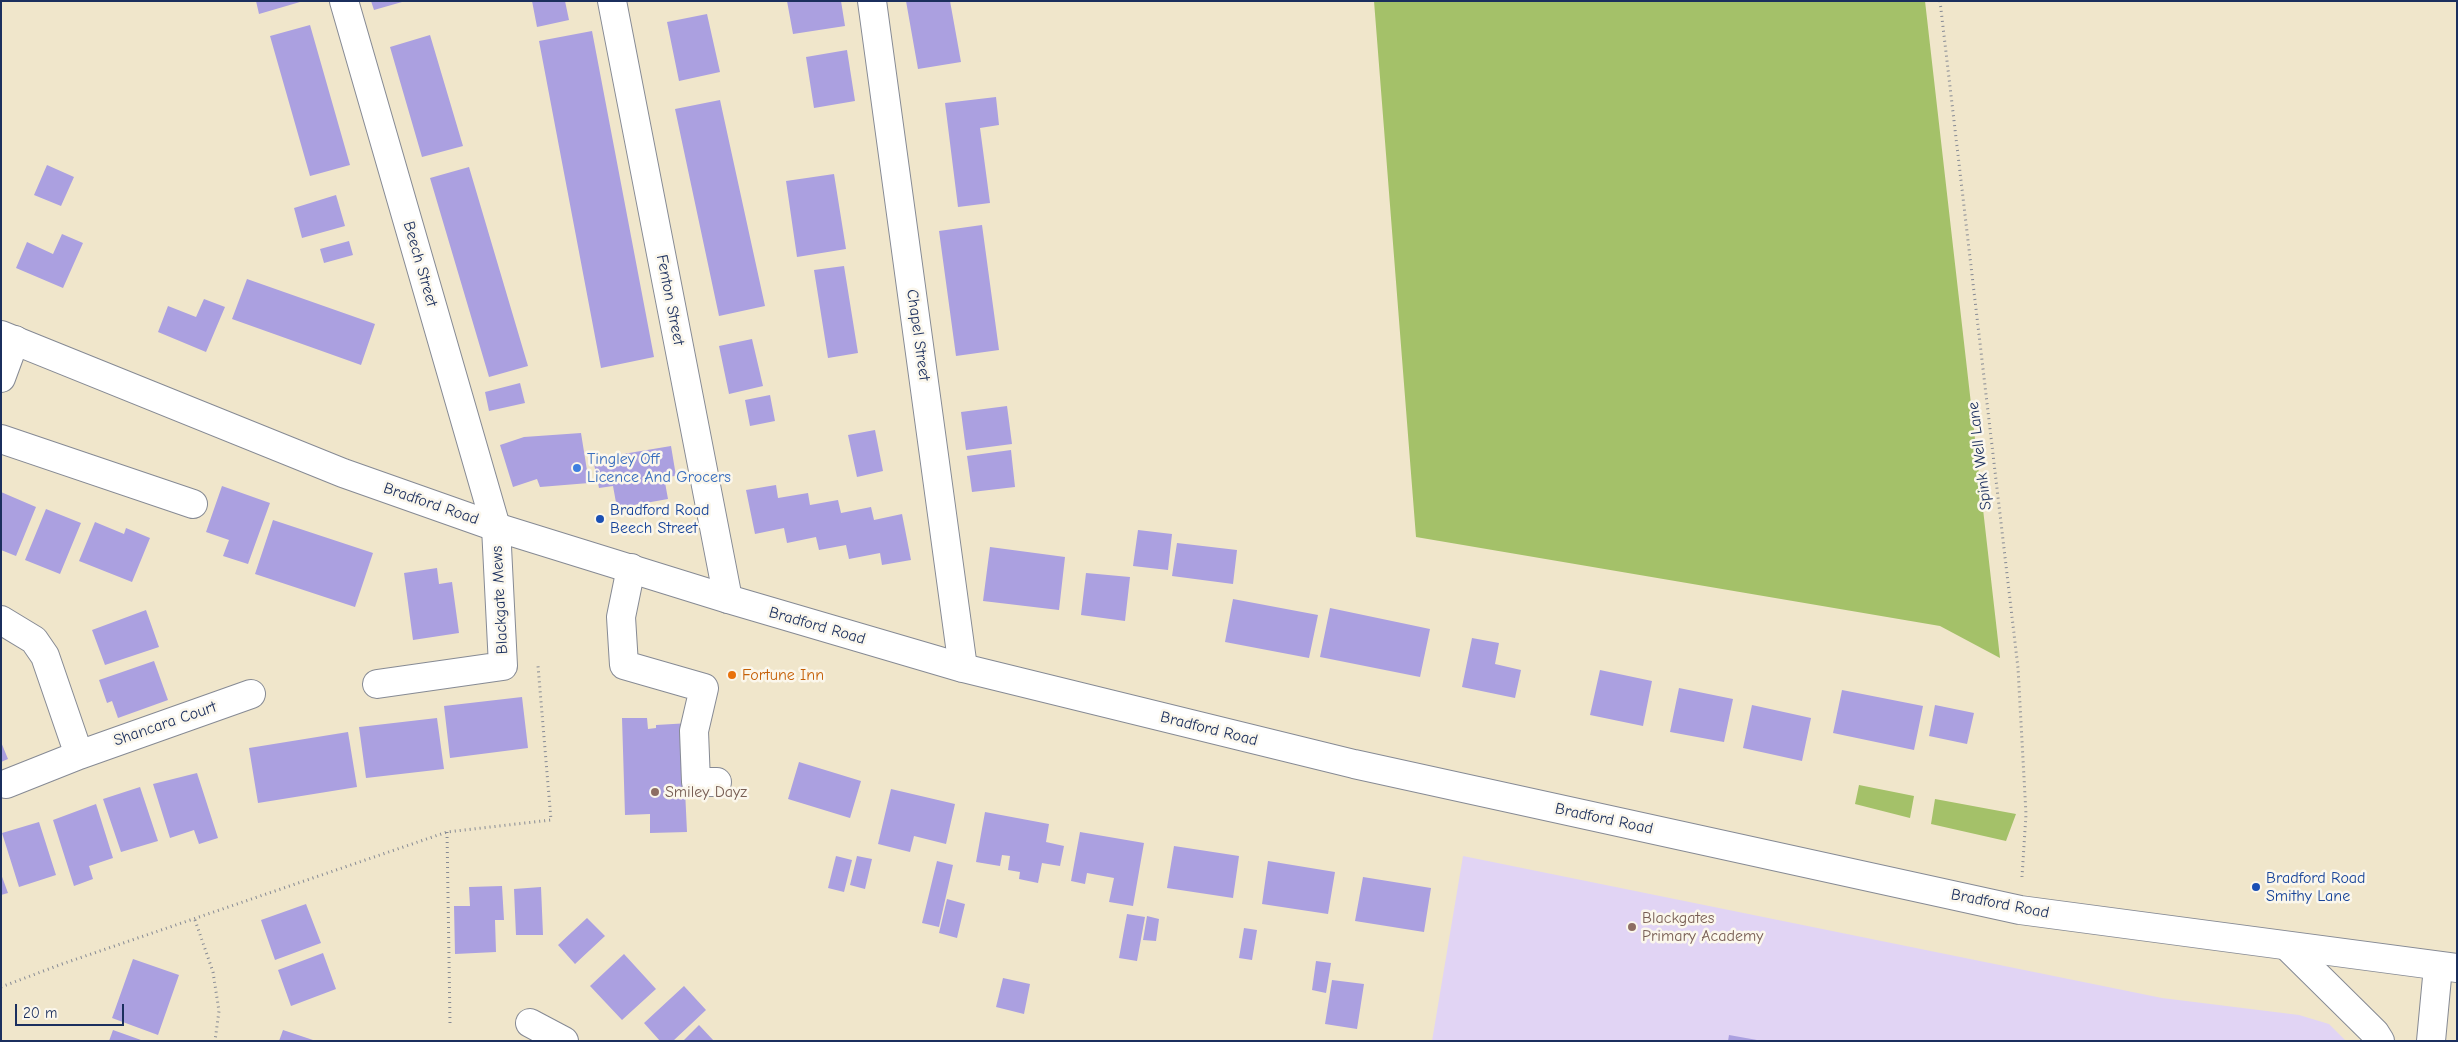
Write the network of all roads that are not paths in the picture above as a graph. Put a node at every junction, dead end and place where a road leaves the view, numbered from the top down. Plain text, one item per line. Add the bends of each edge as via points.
1 (344, 1) edge
2 (612, 1) edge
3 (872, 1) edge
4 (8, 338) edge
5 (1, 378) edge
6 (1, 439) edge
7 (193, 504) dead end
8 (496, 526) junction
9 (631, 568) junction
10 (728, 599) junction
11 (1, 620) edge
12 (963, 668) junction
13 (377, 684) dead end
14 (251, 694) dead end
15 (79, 754) junction
16 (717, 782) dead end
17 (6, 784) dead end
18 (2288, 947) junction
19 (2447, 968) edge
20 (530, 1023) dead end
21 (564, 1041) edge
22 (2380, 1041) edge
23 (2431, 1041) edge

1 - 8 street, Beech Street
2 - 10 street, Fenton Street
3 - 12 street, Chapel Street
4 - 5 street
4 - 8 street, Bradford Road via 343,473
6 - 7 street
8 - 9 street, Bradford Road
8 - 13 street, Blackgate Mews via 502,666
9 - 10 street, Bradford Road
9 - 16 street via 621,617 624,665 704,688 694,731 696,782
10 - 12 street, Bradford Road
11 - 15 street via 34,640 45,656
12 - 18 street, Bradford Road via 1354,764 2020,910
14 - 15 street, Shancara Court
15 - 17 street, Shancara Court
18 - 19 street, Bradford Road
18 - 22 street
19 - 23 street
20 - 21 street

